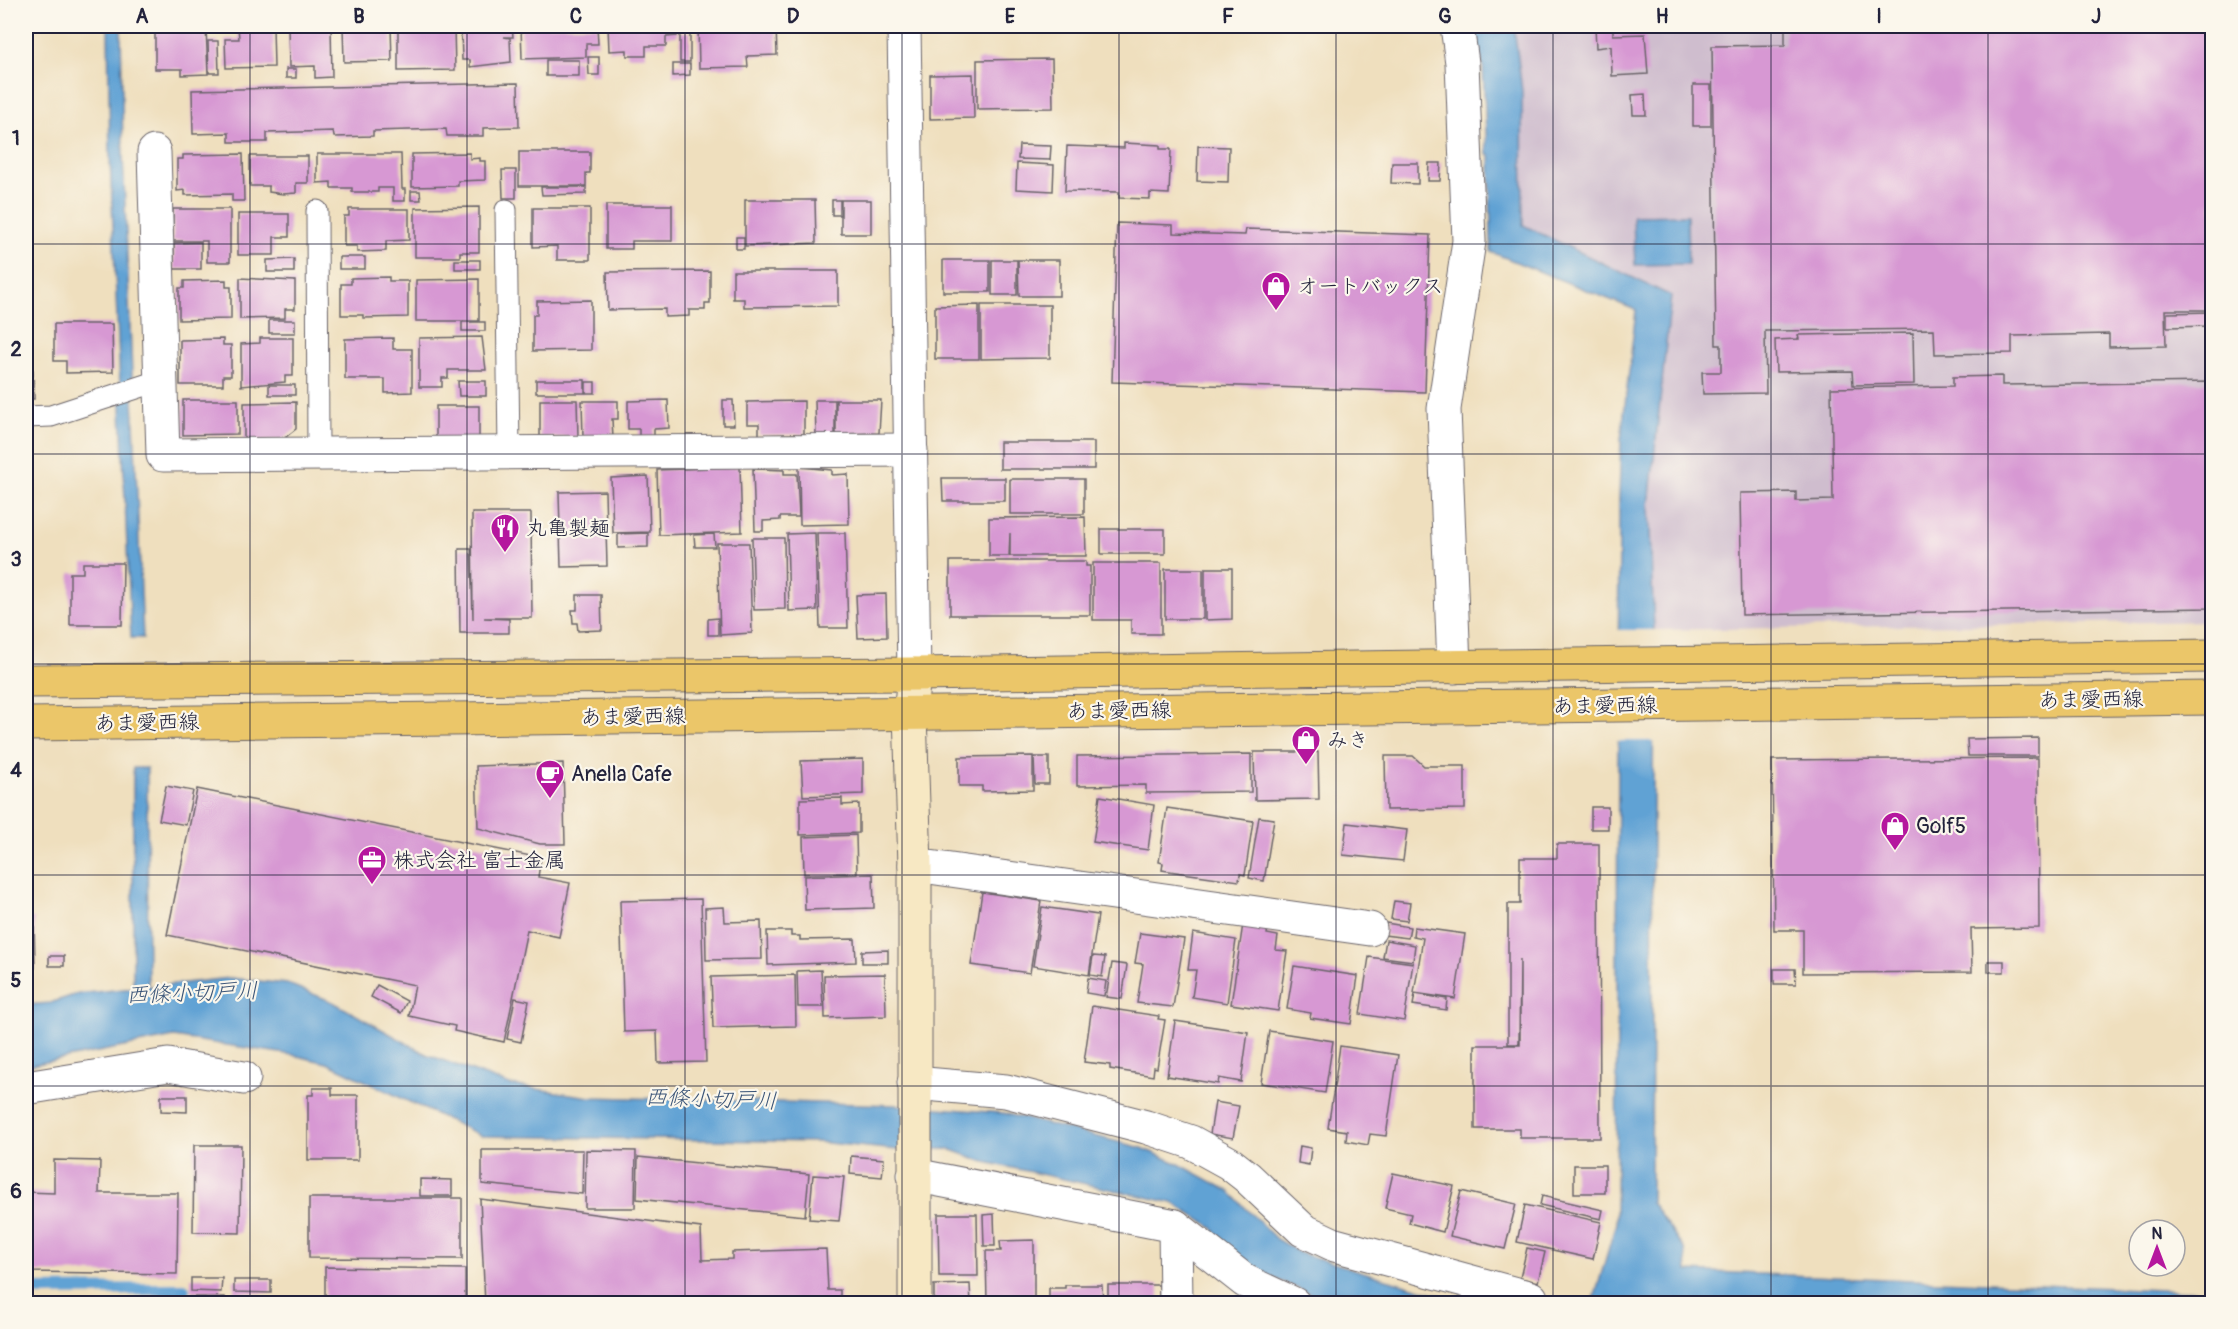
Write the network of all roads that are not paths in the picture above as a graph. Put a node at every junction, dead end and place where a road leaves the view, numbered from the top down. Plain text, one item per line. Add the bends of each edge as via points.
1 (904, 26) edge
2 (1457, 26) edge
3 (154, 152) dead end
4 (506, 210) dead end
5 (317, 212) dead end
6 (149, 384) junction
7 (26, 417) edge
8 (911, 450) junction
9 (509, 453) junction
10 (318, 454) junction
11 (2212, 656) edge
12 (1454, 667) junction
13 (914, 674) junction
14 (26, 681) edge
15 (2212, 698) edge
16 (910, 714) junction
17 (26, 724) edge
18 (915, 864) junction
19 (1370, 929) dead end
20 (244, 1078) dead end
21 (26, 1088) edge
22 (914, 1091) junction
23 (914, 1165) junction
24 (1174, 1226) junction
25 (1531, 1298) dead end
26 (915, 1304) edge
27 (1176, 1304) edge
28 (1294, 1304) edge

1 - 8 street
2 - 12 street via 1469,242 1444,409
3 - 6 street
4 - 9 lane
5 - 10 lane
6 - 7 lane via 51,416
6 - 10 street via 164,455
8 - 9 street
8 - 13 street
9 - 10 street
11 - 12 main road, あま愛西線
12 - 13 main road, あま愛西線
13 - 14 main road, あま愛西線
13 - 16 street
15 - 16 main road, あま愛西線
16 - 17 main road, あま愛西線
16 - 18 street
18 - 19 street
18 - 22 street
20 - 21 street via 168,1065
22 - 23 street
22 - 25 street via 1006,1091 1191,1142 1247,1178 1303,1230 1335,1245
23 - 24 street
23 - 26 street
24 - 27 street
24 - 28 street via 1245,1281

